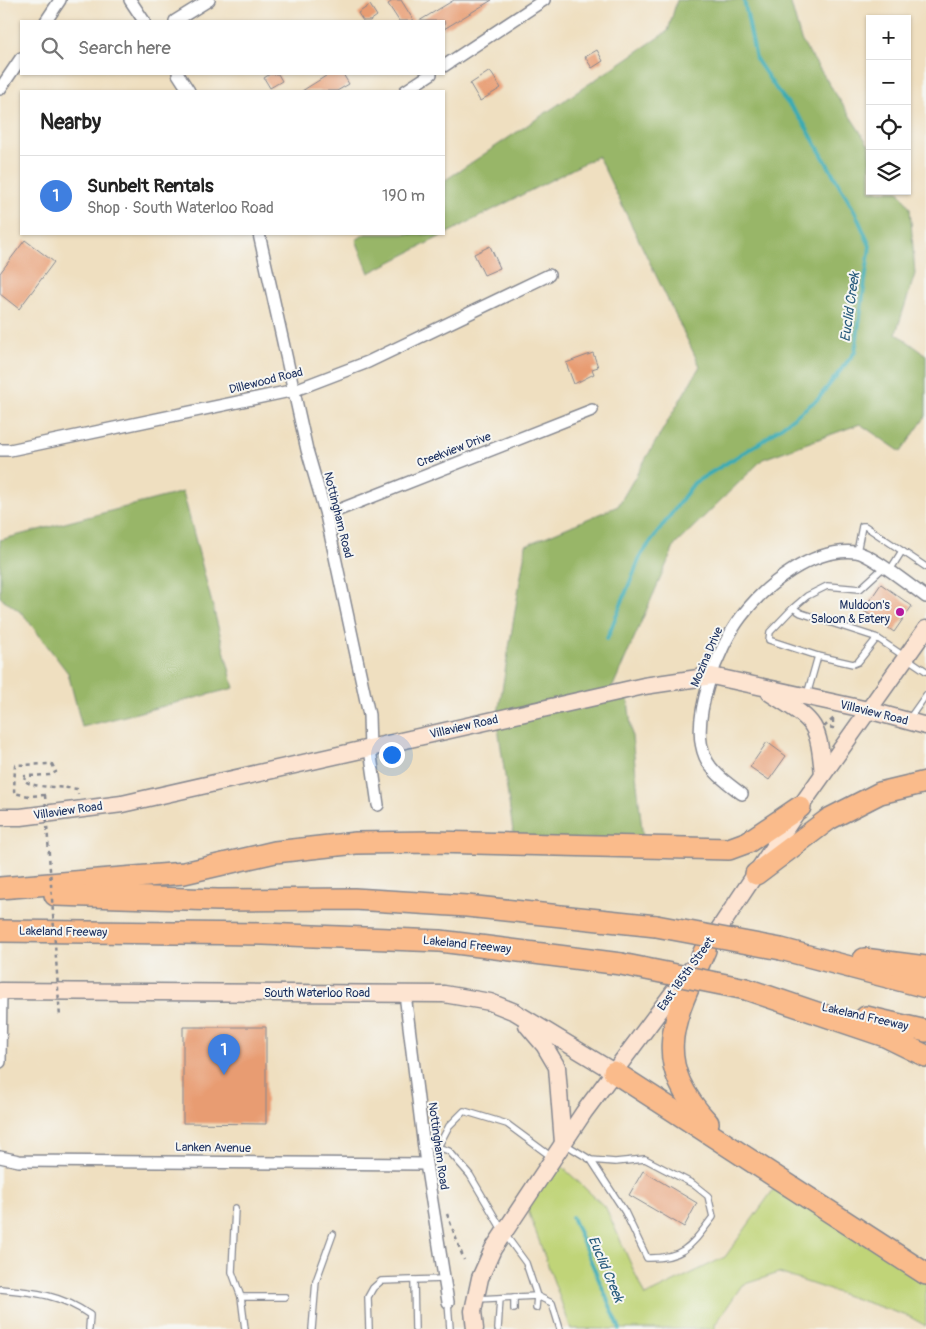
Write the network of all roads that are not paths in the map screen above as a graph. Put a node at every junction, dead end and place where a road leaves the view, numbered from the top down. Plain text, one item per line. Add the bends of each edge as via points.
1 (60, 0) edge
2 (130, 0) edge
3 (209, 0) edge
4 (544, 0) edge
5 (47, 20) edge
6 (143, 20) edge
7 (177, 20) edge
8 (20, 59) edge
9 (445, 65) edge
10 (179, 75) edge
11 (430, 75) edge
12 (0, 89) edge
13 (188, 90) edge
14 (407, 90) edge
15 (259, 235) edge
16 (548, 274) dead end
17 (295, 390) junction
18 (592, 410) dead end
19 (0, 450) edge
20 (326, 515) junction
21 (902, 551) junction
22 (857, 552) junction
23 (926, 567) edge
24 (887, 569) junction
25 (926, 597) edge
26 (793, 608) junction
27 (926, 629) edge
28 (876, 638) junction
29 (818, 656) junction
30 (905, 658) junction
31 (926, 671) edge
32 (712, 676) junction
33 (760, 687) junction
34 (926, 695) edge
35 (806, 697) junction
36 (868, 710) junction
37 (908, 721) junction
38 (926, 726) edge
39 (370, 749) junction
40 (824, 774) junction
41 (926, 782) edge
42 (742, 794) dead end
43 (378, 805) dead end
44 (800, 807) junction
45 (0, 817) edge
46 (756, 874) junction
47 (0, 888) edge
48 (0, 893) edge
49 (0, 931) edge
50 (780, 949) junction
51 (705, 950) junction
52 (926, 967) edge
53 (926, 987) edge
54 (746, 989) junction
55 (0, 991) edge
56 (405, 994) junction
57 (515, 1012) junction
58 (926, 1031) edge
59 (926, 1056) edge
60 (0, 1062) edge
61 (614, 1072) junction
62 (423, 1142) junction
63 (563, 1143) junction
64 (729, 1146) junction
65 (438, 1147) junction
66 (0, 1157) edge
67 (553, 1158) junction
68 (591, 1160) junction
69 (426, 1164) junction
70 (235, 1208) dead end
71 (504, 1233) junction
72 (333, 1234) dead end
73 (926, 1274) edge
74 (444, 1279) junction
75 (414, 1280) junction
76 (0, 1289) edge
77 (537, 1296) junction
78 (241, 1297) junction
79 (285, 1297) dead end
80 (514, 1297) junction
81 (500, 1298) junction
82 (476, 1299) junction
83 (448, 1302) joint
84 (514, 1308) dead end
85 (536, 1308) dead end
86 (90, 1329) edge
87 (245, 1329) edge
88 (312, 1329) edge
89 (369, 1329) edge
90 (415, 1329) edge
91 (450, 1329) edge
92 (475, 1329) edge
93 (498, 1329) edge
94 (560, 1329) edge

1 - 5 street
2 - 6 street
3 - 7 street
4 - 9 street
8 - 12 street
10 - 13 street
11 - 14 street
15 - 17 street, Nottingham Road
16 - 17 street, Dillewood Road via 368,362
17 - 19 street, Dillewood Road
17 - 20 street, Nottingham Road via 307,450
18 - 20 street, Creekview Drive
20 - 39 street, Nottingham Road via 368,715
21 - 22 lane via 862,526
21 - 23 lane
21 - 24 lane
22 - 24 street
22 - 32 street, Mozina Drive via 809,560 785,573 741,617
24 - 25 street
24 - 26 lane via 860,589 827,586
26 - 28 lane
26 - 29 lane via 770,632 769,640
27 - 30 street, East 185th Street
28 - 29 lane via 853,664
28 - 30 lane
29 - 35 lane
30 - 31 lane
30 - 36 street, East 185th Street
32 - 33 street, Villaview Road
32 - 39 street, Villaview Road via 644,686
32 - 42 street, Mozina Drive via 700,729 705,757 720,776
33 - 35 street, Villaview Road
33 - 40 street via 802,713 814,725 820,738
34 - 37 lane
35 - 36 street, Villaview Road
36 - 37 street, Villaview Road
36 - 40 street, East 185th Street
37 - 38 street, Villaview Road
39 - 43 street, Nottingham Road
39 - 45 street, Villaview Road via 122,804
40 - 44 street, East 185th Street
41 - 46 highway via 880,793 829,819
44 - 46 street, East 185th Street
44 - 47 highway via 748,842 730,849 356,843 275,852 184,873
46 - 51 street, East 185th Street
48 - 50 highway, bridge via 218,900 354,899 467,906 656,926
49 - 54 highway, Lakeland Freeway, bridge via 431,940 622,964
50 - 52 highway
50 - 53 highway
51 - 61 street, East 185th Street
51 - 64 highway via 677,1014 672,1053 676,1075 689,1102
54 - 58 highway, Lakeland Freeway
54 - 59 highway via 885,1036
55 - 56 street, South Waterloo Road
55 - 60 street
56 - 57 street, South Waterloo Road via 466,997
56 - 62 street, Nottingham Road
57 - 61 street, South Waterloo Road
57 - 63 street via 535,1033 557,1067
61 - 63 street, East 185th Street
61 - 64 highway
62 - 65 lane
62 - 69 street, Nottingham Road
63 - 67 street, East 185th Street
63 - 68 lane
64 - 73 highway
65 - 67 lane via 448,1126 464,1111 507,1124
65 - 71 lane via 449,1151 470,1175
66 - 69 street, Lanken Avenue via 20,1161
67 - 71 street, East 185th Street
68 - 68 lane via 644,1159 693,1184 708,1196 713,1217 688,1248 661,1258 647,1258 625,1212
69 - 74 street, Nottingham Road
70 - 78 lane via 232,1272
71 - 77 lane via 526,1263
71 - 82 street, East 185th Street via 480,1278
72 - 88 lane via 316,1281
74 - 75 lane
74 - 83 street, Nottingham Road
75 - 89 lane via 381,1281 373,1288 368,1297
75 - 90 lane
76 - 86 lane via 32,1292 73,1302 90,1315
77 - 80 lane
77 - 85 lane
77 - 94 lane via 552,1303
78 - 79 lane
78 - 87 lane
80 - 81 lane
80 - 84 lane
81 - 82 lane
81 - 93 lane
82 - 92 street, East 185th Street via 473,1312
83 - 91 lane

